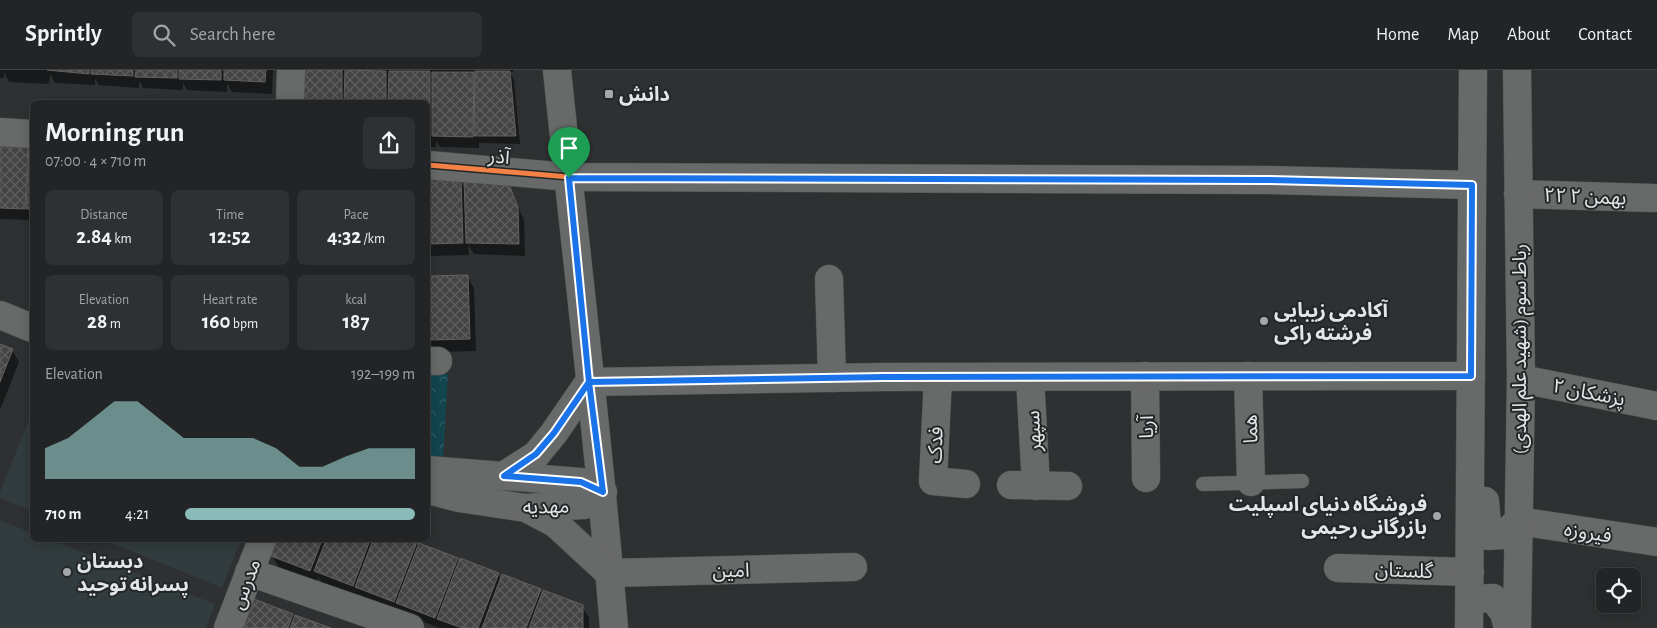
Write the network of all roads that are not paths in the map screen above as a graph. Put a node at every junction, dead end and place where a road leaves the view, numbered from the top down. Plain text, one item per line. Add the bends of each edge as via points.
1 (290, 70) edge
2 (557, 70) edge
3 (1473, 70) edge
4 (1517, 70) edge
5 (290, 100) edge
6 (0, 132) edge
7 (30, 134) edge
8 (430, 165) edge
9 (569, 178) junction
10 (1472, 185) junction
11 (1518, 194) junction
12 (1653, 198) dead end
13 (829, 279) dead end
14 (0, 315) edge
15 (30, 327) edge
16 (1145, 376) junction
17 (1248, 376) junction
18 (1471, 376) junction
19 (938, 377) junction
20 (1030, 377) junction
21 (832, 378) junction
22 (1521, 379) junction
23 (589, 382) junction
24 (1657, 406) edge
25 (1471, 424) junction
26 (430, 470) edge
27 (504, 476) junction
28 (1146, 478) dead end
29 (1302, 481) dead end
30 (1252, 482) junction
31 (966, 484) dead end
32 (1203, 484) dead end
33 (1068, 486) dead end
34 (430, 491) edge
35 (603, 492) junction
36 (526, 508) junction
37 (1518, 521) junction
38 (261, 542) edge
39 (1657, 542) edge
40 (852, 567) dead end
41 (1338, 568) dead end
42 (249, 572) junction
43 (609, 573) junction
44 (1470, 586) junction
45 (228, 628) edge
46 (410, 628) edge
47 (614, 628) edge
48 (1470, 628) edge
49 (1508, 628) edge
50 (1518, 628) edge

1 - 5 street
2 - 9 street
3 - 10 street
4 - 11 street, رباط سوم (شهید علم الهدی)
6 - 7 street
8 - 9 street, آذر
9 - 10 street, آذر via 1267,180
9 - 23 street
10 - 18 street
11 - 12 street, ۲۲ بهمن ۲
11 - 22 street, رباط سوم (شهید علم الهدی)
13 - 21 street
14 - 15 street
16 - 17 street
16 - 20 street
16 - 28 street, آریا
17 - 18 street
17 - 30 street, هما
18 - 25 street
19 - 20 street
19 - 21 street
19 - 31 street, فدک via 933,480
20 - 33 street, سپهر via 1024,485
21 - 23 street
22 - 24 street, پزشکان ۲
22 - 37 street, رباط سوم (شهید علم الهدی)
23 - 27 street via 536,454
23 - 35 street
25 - 37 street via 1486,435 1485,519 1488,536 1504,535
25 - 44 street
26 - 27 street, مهدیه
27 - 35 street, مهدیه via 581,482
29 - 30 lane
30 - 32 lane
34 - 36 street, مهدیه
35 - 36 street, مهدیه via 584,505
35 - 43 street
36 - 43 street via 556,524
37 - 39 street, فیروزه
37 - 50 street, رباط سوم (شهید علم الهدی)
38 - 42 street, مدرس
40 - 43 street, امین
41 - 44 street, گلستان
42 - 45 street, مدرس
42 - 46 street
43 - 47 street
44 - 48 street
44 - 49 street, گلستان via 1493,598 1504,613

